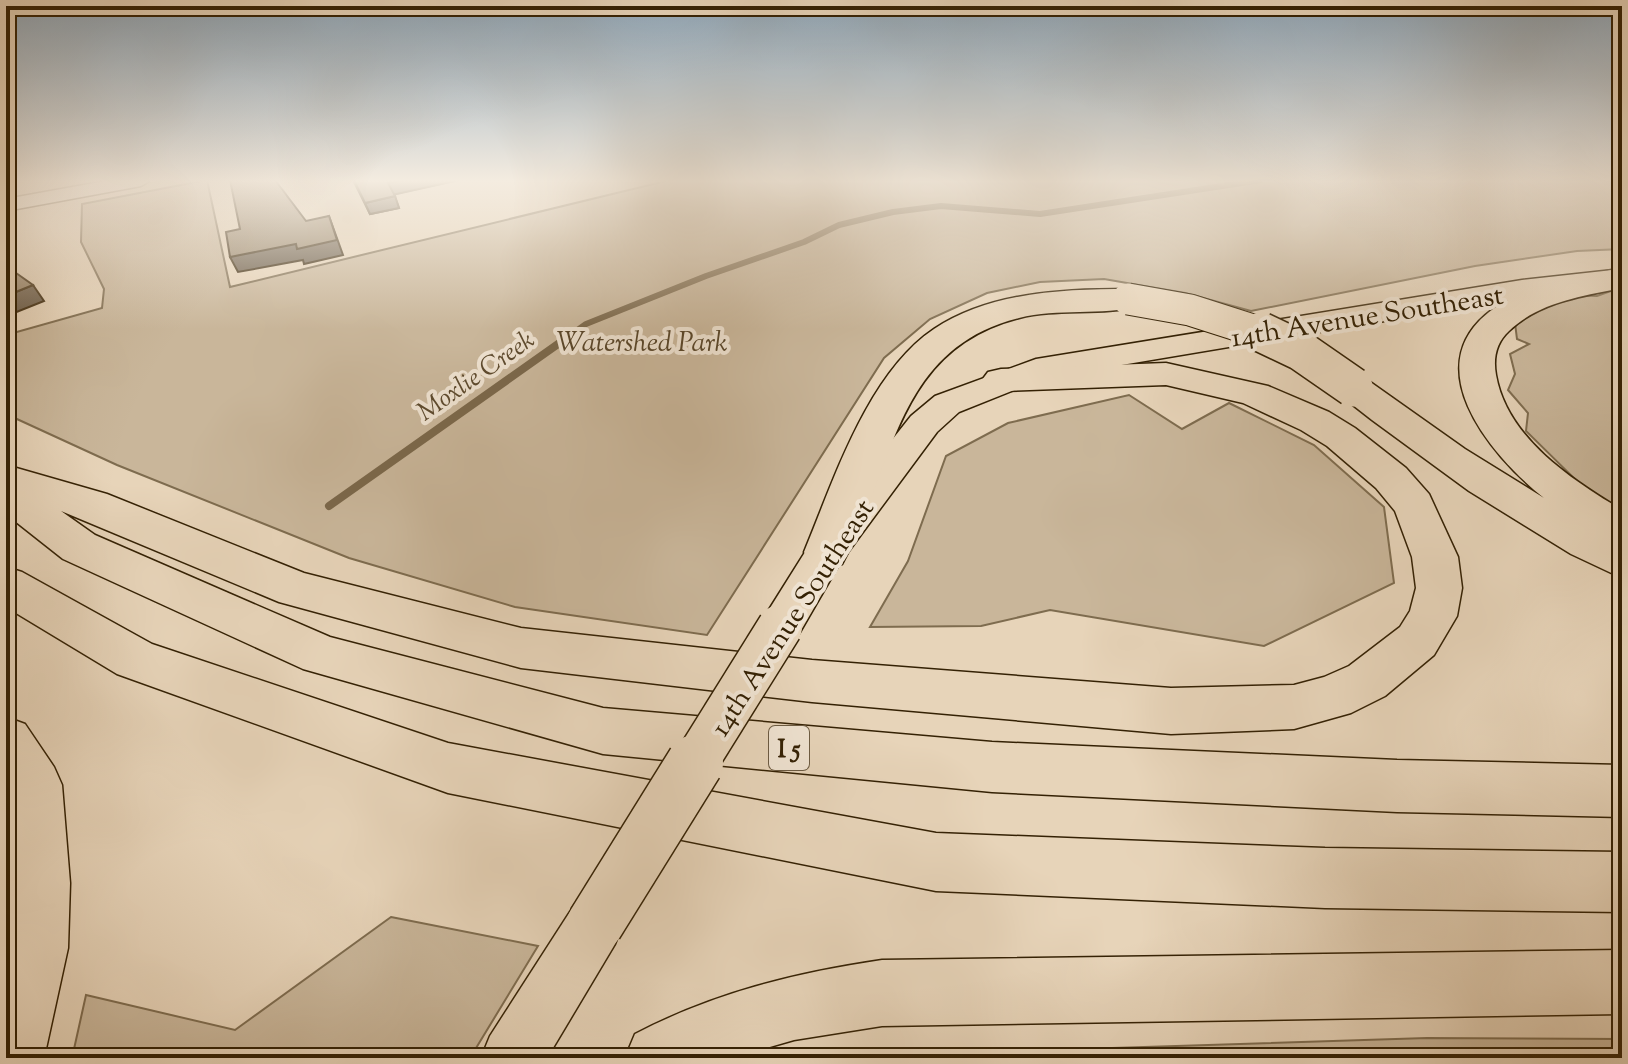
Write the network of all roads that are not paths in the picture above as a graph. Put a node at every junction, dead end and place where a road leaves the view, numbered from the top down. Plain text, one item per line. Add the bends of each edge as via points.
1 (1622, 278) edge
2 (1001, 380) junction
3 (6, 479) edge
4 (6, 492) edge
5 (1622, 531) edge
6 (826, 552) junction
7 (1622, 561) edge
8 (6, 585) edge
9 (6, 741) edge
10 (1622, 791) edge
11 (1622, 882) edge
12 (1622, 982) edge
13 (524, 1039) edge
14 (10, 1058) edge
15 (659, 1058) edge

1 - 2 main road, 14th Avenue Southeast via 1522,289 1088,360
1 - 5 highway via 1517,310 1490,330 1476,356 1480,391 1503,432 1541,474
2 - 3 highway via 1166,374 1255,394 1315,421 1391,478 1414,505 1435,557 1439,588 1433,616 1417,641 1367,681 1294,707 1171,711 812,681 521,648 295,589 92,505
2 - 6 main road, 14th Avenue Southeast via 947,404 924,424
4 - 10 highway, I 5 via 79,547 321,655 603,731 992,767
6 - 7 highway, bridge via 873,437 913,368 944,338 1012,309 1128,299 1227,318 1322,362 1474,476
6 - 13 main road, 14th Avenue Southeast, bridge
8 - 11 highway via 135,659 448,768 936,862 1325,878
9 - 14 highway via 34,785 40,883 37,948
12 - 15 highway via 882,993 747,1017

